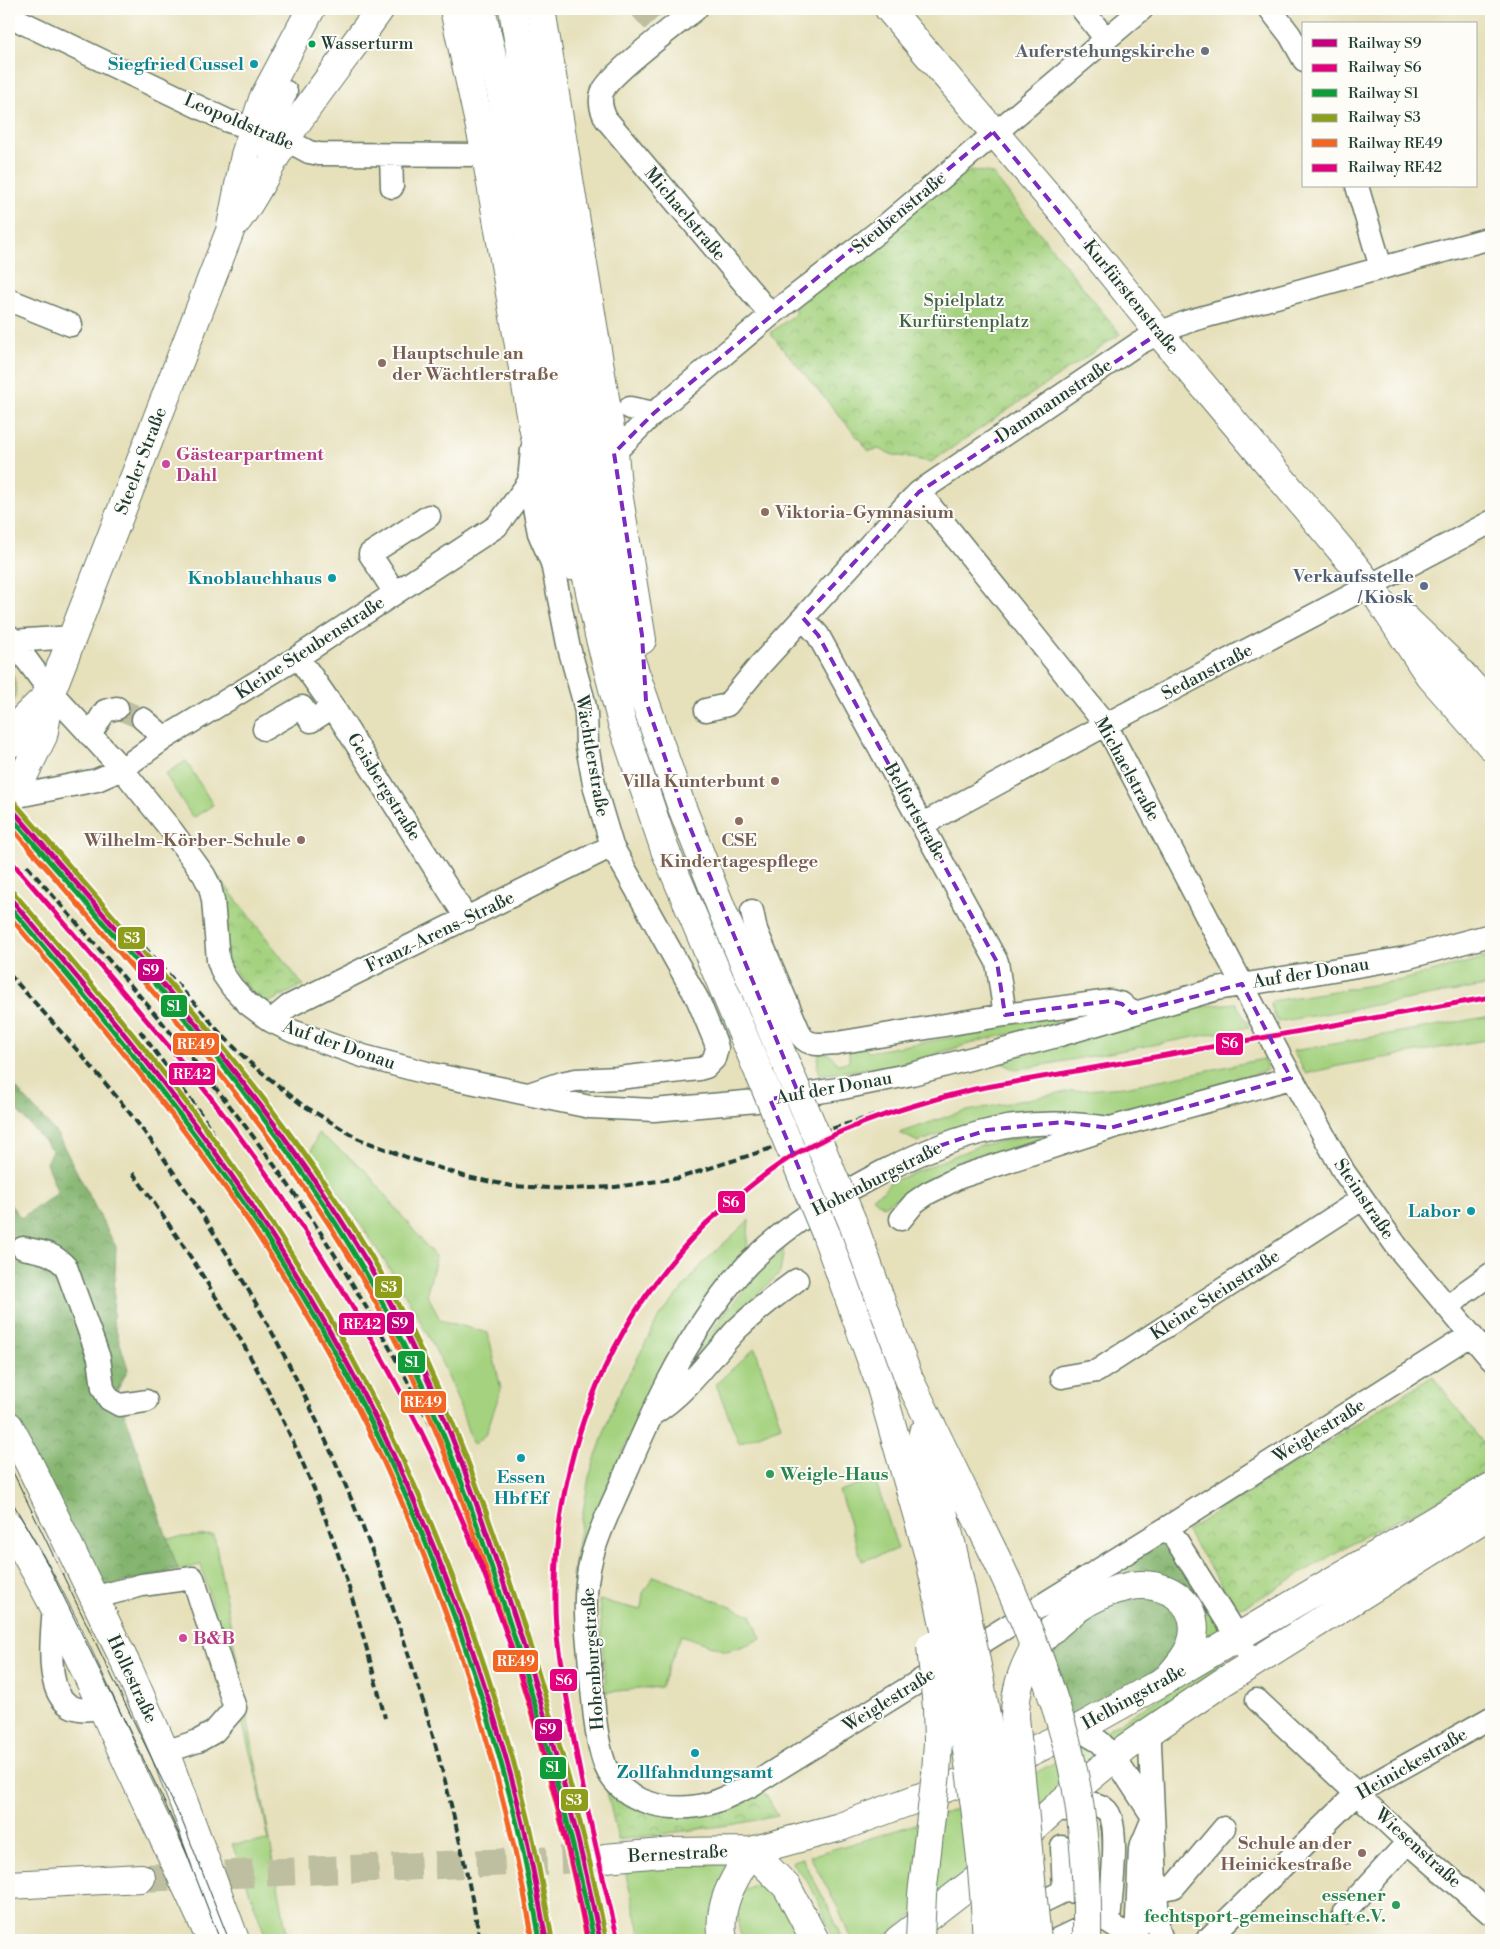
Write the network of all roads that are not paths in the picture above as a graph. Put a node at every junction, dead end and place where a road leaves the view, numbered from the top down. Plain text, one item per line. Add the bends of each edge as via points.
1 (312, 9) edge
2 (380, 9) edge
3 (454, 9) edge
4 (481, 9) edge
5 (513, 9) edge
6 (541, 9) edge
7 (696, 9) edge
8 (889, 9) edge
9 (1082, 9) edge
10 (1142, 9) edge
11 (1270, 9) edge
12 (9, 16) edge
13 (1105, 38) junction
14 (1302, 56) edge
15 (286, 92) dead end
16 (993, 132) junction
17 (273, 136) junction
18 (391, 156) junction
19 (486, 156) junction
20 (392, 187) dead end
21 (1358, 188) edge
22 (231, 224) junction
23 (1491, 238) edge
24 (1381, 268) junction
25 (9, 300) edge
26 (772, 315) junction
27 (71, 325) dead end
28 (1159, 333) junction
29 (630, 408) dead end
30 (654, 413) junction
31 (533, 426) junction
32 (614, 453) junction
33 (530, 482) junction
34 (919, 492) junction
35 (429, 516) dead end
36 (1491, 522) edge
37 (497, 526) junction
38 (539, 533) junction
39 (358, 562) dead end
40 (1371, 587) junction
41 (388, 597) junction
42 (803, 618) junction
43 (599, 635) junction
44 (73, 637) junction
45 (11, 639) edge
46 (298, 656) junction
47 (51, 692) junction
48 (646, 702) junction
49 (333, 707) junction
50 (1491, 707) edge
51 (117, 708) dead end
52 (706, 710) dead end
53 (143, 720) tunnel mouth
54 (1106, 725) junction
55 (264, 729) dead end
56 (90, 734) junction
57 (165, 738) junction
58 (9, 744) edge
59 (1491, 746) edge
60 (122, 769) junction
61 (13, 796) joint
62 (923, 824) junction
63 (612, 846) junction
64 (752, 911) dead end
65 (468, 919) junction
66 (1491, 935) edge
67 (1242, 984) junction
68 (1132, 1013) junction
69 (1005, 1015) junction
70 (271, 1021) junction
71 (1262, 1022) joint
72 (1287, 1069) junction
73 (529, 1094) junction
74 (1110, 1128) junction
75 (1362, 1199) junction
76 (901, 1219) dead end
77 (22, 1248) dead end
78 (1491, 1274) edge
79 (797, 1280) dead end
80 (1448, 1308) junction
81 (1470, 1334) junction
82 (1491, 1359) edge
83 (1062, 1377) dead end
84 (909, 1378) junction
85 (146, 1401) dead end
86 (652, 1414) junction
87 (9, 1426) edge
88 (1491, 1487) edge
89 (1491, 1514) edge
90 (9, 1526) edge
91 (1168, 1527) junction
92 (934, 1554) junction
93 (19, 1559) edge
94 (93, 1598) junction
95 (1237, 1638) junction
96 (1254, 1664) junction
97 (1167, 1679) junction
98 (1257, 1700) dead end
99 (1491, 1718) edge
100 (1078, 1729) junction
101 (1150, 1730) junction
102 (165, 1752) junction
103 (1114, 1757) junction
104 (606, 1765) joint
105 (1357, 1793) junction
106 (1047, 1816) junction
107 (1153, 1818) junction
108 (1224, 1828) dead end
109 (1408, 1842) junction
110 (1062, 1847) dead end
111 (751, 1851) junction
112 (605, 1858) tunnel mouth
113 (141, 1878) tunnel mouth
114 (977, 1879) junction
115 (9, 1885) edge
116 (1156, 1890) junction
117 (1074, 1892) junction
118 (1344, 1912) dead end
119 (1491, 1914) edge
120 (984, 1937) edge
121 (1080, 1937) edge
122 (225, 1938) edge
123 (908, 1938) edge
124 (723, 1940) edge
125 (815, 1940) edge
126 (1014, 1940) edge
127 (1037, 1940) edge
128 (1056, 1940) edge
129 (1162, 1940) edge
130 (1207, 1940) edge

1 - 17 main road, Steeler Straße via 267,90
2 - 17 main road, Steeler Straße via 323,84
3 - 19 main road
4 - 43 main road via 505,112 573,511
5 - 48 main road via 612,582 629,655
6 - 32 main road
7 - 26 street, Michaelstraße via 658,29 602,92 601,110 611,126
8 - 16 main road, Kurfürstenstraße
9 - 13 street
10 - 13 street, Steubenstraße
11 - 14 street
12 - 17 street, Leopoldstraße via 228,121
13 - 16 street, Steubenstraße
15 - 17 street
16 - 26 street, Steubenstraße via 881,229
16 - 28 main road, Kurfürstenstraße via 1062,211
17 - 18 street, Leopoldstraße via 319,154
17 - 22 main road, Steeler Straße via 252,199
17 - 22 main road, Steeler Straße via 245,155
18 - 19 street, Leopoldstraße
18 - 20 street
19 - 31 main road
21 - 24 street
22 - 44 main road, Steeler Straße
23 - 24 street, Dammannstraße
24 - 28 street, Dammannstraße via 1189,320
25 - 27 street
26 - 30 street, Steubenstraße
28 - 34 street, Dammannstraße via 1136,345
28 - 40 main road, Kurfürstenstraße
29 - 30 street
30 - 32 street, Steubenstraße
31 - 33 street, Wächtlerstraße
31 - 43 main road via 550,513
32 - 48 main road via 642,635
33 - 37 street, Kleine Steubenstraße
33 - 38 street, Wächtlerstraße
34 - 42 street, Dammannstraße
34 - 54 street, Michaelstraße
35 - 41 street via 370,554
36 - 40 street, Sedanstraße
37 - 38 street via 519,527
37 - 41 street, Kleine Steubenstraße
38 - 63 street, Wächtlerstraße via 552,564 586,713 595,789
39 - 41 street
40 - 50 main road, Kurfürstenstraße via 1452,663
40 - 54 street, Sedanstraße
40 - 59 main road, Kurfürstenstraße via 1429,675
41 - 46 street, Kleine Steubenstraße
42 - 52 street, Dammannstraße via 727,705
42 - 62 street, Belfortstraße via 818,635
43 - 92 main road, bridge via 622,723 665,850 826,1234 880,1384
44 - 45 street
44 - 47 main road, Steeler Straße
45 - 47 street, Auf der Donau
46 - 49 street, Geisbergstraße
46 - 57 street, Kleine Steubenstraße
47 - 56 street, Auf der Donau
47 - 58 main road, Steeler Straße via 24,718
47 - 61 main road, Steeler Straße via 44,736
48 - 84 main road, bridge via 681,806 852,1221
49 - 55 street via 311,721 302,707
49 - 65 street, Geisbergstraße
51 - 56 street via 105,711
53 - 57 street
54 - 62 street, Sedanstraße
54 - 67 street, Michaelstraße
56 - 60 street, Auf der Donau
57 - 60 street, Kleine Steubenstraße
60 - 61 street via 97,780
60 - 70 street, Auf der Donau via 172,831 210,887 218,960 223,974 248,1004
62 - 69 street, Belfortstraße via 997,962
63 - 65 street, Franz-Arens-Straße
63 - 73 street, Wächtlerstraße via 698,1000 715,1041 716,1054 706,1068 561,1082
64 - 69 street via 756,930 801,1036 813,1044 837,1043
65 - 70 street, Franz-Arens-Straße via 289,1006
66 - 67 street, Auf der Donau via 1405,958
67 - 68 street, Auf der Donau
67 - 71 street, Michaelstraße
68 - 69 street via 1122,1004 1110,1001
68 - 73 street, Auf der Donau via 912,1074 757,1101 654,1110 590,1107
70 - 73 street, Auf der Donau via 362,1056
71 - 72 street, Steinstraße
72 - 74 street, Hohenburgstraße
72 - 75 street, Steinstraße
74 - 76 street, Hohenburgstraße via 960,1177 915,1202
74 - 86 street, Hohenburgstraße via 1063,1122 987,1130 933,1148 827,1201 755,1256 726,1289 692,1336
75 - 80 street, Steinstraße
75 - 83 street, Kleine Steinstraße via 1097,1371
77 - 85 street via 57,1257 66,1267 99,1358 103,1388 109,1399 120,1405
78 - 80 street
79 - 86 street via 766,1302 737,1330 681,1394
80 - 81 street, Steinstraße
81 - 82 street, Steinstraße
81 - 91 street, Weiglestraße
84 - 92 main road
84 - 121 main road, bridge via 1005,1573 1040,1663 1068,1749 1088,1888
86 - 104 street, Hohenburgstraße via 598,1538 588,1575 586,1606 595,1721
87 - 94 main road, Hollestraße
88 - 95 main road, Helbingstraße
89 - 96 main road, Helbingstraße
90 - 93 main road, Hollestraße
91 - 95 street
91 - 104 street, Weiglestraße via 781,1768 711,1803 681,1807 639,1800 616,1783
92 - 120 main road, bridge via 977,1826
92 - 123 main road, bridge via 926,1612 934,1672 938,1742 936,1773 922,1894
92 - 126 main road, bridge via 968,1620 1003,1823
93 - 122 main road, Hollestraße via 54,1605 102,1706
94 - 102 main road, Hollestraße
94 - 102 street via 142,1585 193,1578 235,1708 214,1732
95 - 96 street
95 - 97 main road, Helbingstraße
96 - 101 main road, Helbingstraße
97 - 100 main road, Helbingstraße
97 - 127 main road, bridge via 1186,1654 1194,1629 1188,1606 1177,1594 1152,1585 1130,1586 1094,1599 1063,1618 1035,1647 1021,1675 1015,1717
98 - 105 street, Wiesenstraße
99 - 105 street, Heinickestraße
100 - 103 street via 1100,1742
100 - 111 main road, Helbingstraße via 986,1773 840,1827
101 - 103 main road, Helbingstraße
101 - 107 street
102 - 122 main road, Hollestraße
103 - 106 main road, Helbingstraße
103 - 107 street
105 - 109 street, Wiesenstraße
105 - 130 street, Heinickestraße
106 - 107 street via 1086,1803 1095,1804 1112,1817 1115,1841 1109,1923 1136,1940 1140,1849
106 - 114 main road, Helbingstraße
106 - 117 street via 1081,1821 1091,1831 1095,1863
107 - 116 street
108 - 116 street via 1174,1887
109 - 118 street
109 - 119 street, Wiesenstraße
110 - 117 street
111 - 112 main road, Bernestraße via 674,1852
111 - 124 main road via 724,1902
111 - 125 main road via 788,1887
113 - 115 main road
114 - 120 street
114 - 123 main road, Helbingstraße
116 - 129 street via 1158,1928
117 - 120 street
117 - 121 street
121 - 128 street

